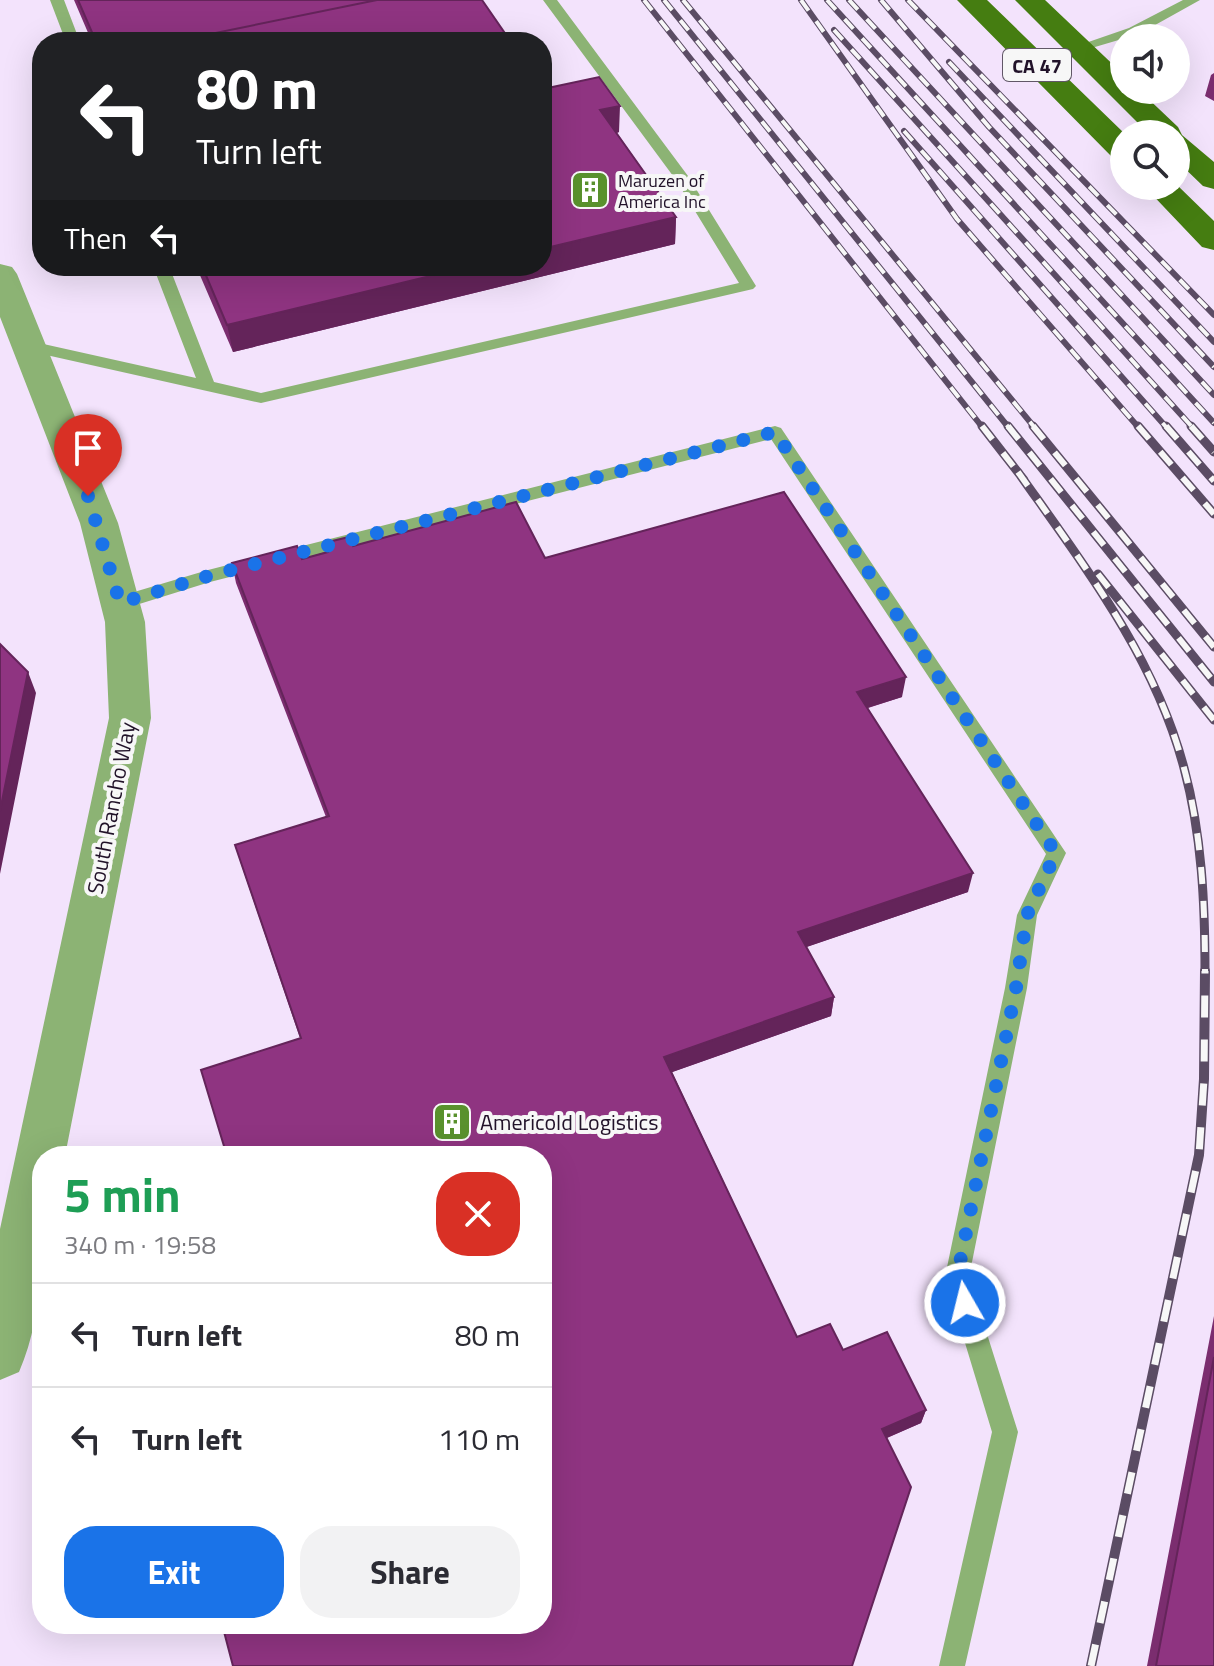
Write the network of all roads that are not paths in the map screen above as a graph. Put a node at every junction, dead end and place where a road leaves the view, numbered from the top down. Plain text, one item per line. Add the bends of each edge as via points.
1 (57, 0) edge
2 (550, 0) edge
3 (971, 0) edge
4 (1029, 0) edge
5 (1193, 0) edge
6 (69, 32) edge
7 (1078, 48) junction
8 (1153, 120) edge
9 (1110, 137) edge
10 (1190, 156) edge
11 (1214, 179) edge
12 (1174, 200) edge
13 (1214, 240) edge
14 (0, 274) edge
15 (165, 276) edge
16 (30, 346) junction
17 (208, 388) junction
18 (120, 603) junction
19 (43, 1146) edge
20 (32, 1197) edge
21 (0, 1354) edge
22 (952, 1666) edge

1 - 6 lane
2 - 17 lane via 683,179 748,286 261,398
3 - 9 main road, CA 47
4 - 7 main road, CA 47
5 - 7 lane via 1134,31
7 - 8 main road, CA 47
10 - 11 main road
12 - 13 main road
14 - 16 street, South Rancho Way
15 - 17 lane
16 - 17 lane
16 - 18 street, South Rancho Way via 99,523
18 - 19 street, South Rancho Way via 130,718
18 - 22 lane via 775,432 1056,853 1027,915 957,1277 1005,1432
20 - 21 street, South Rancho Way

